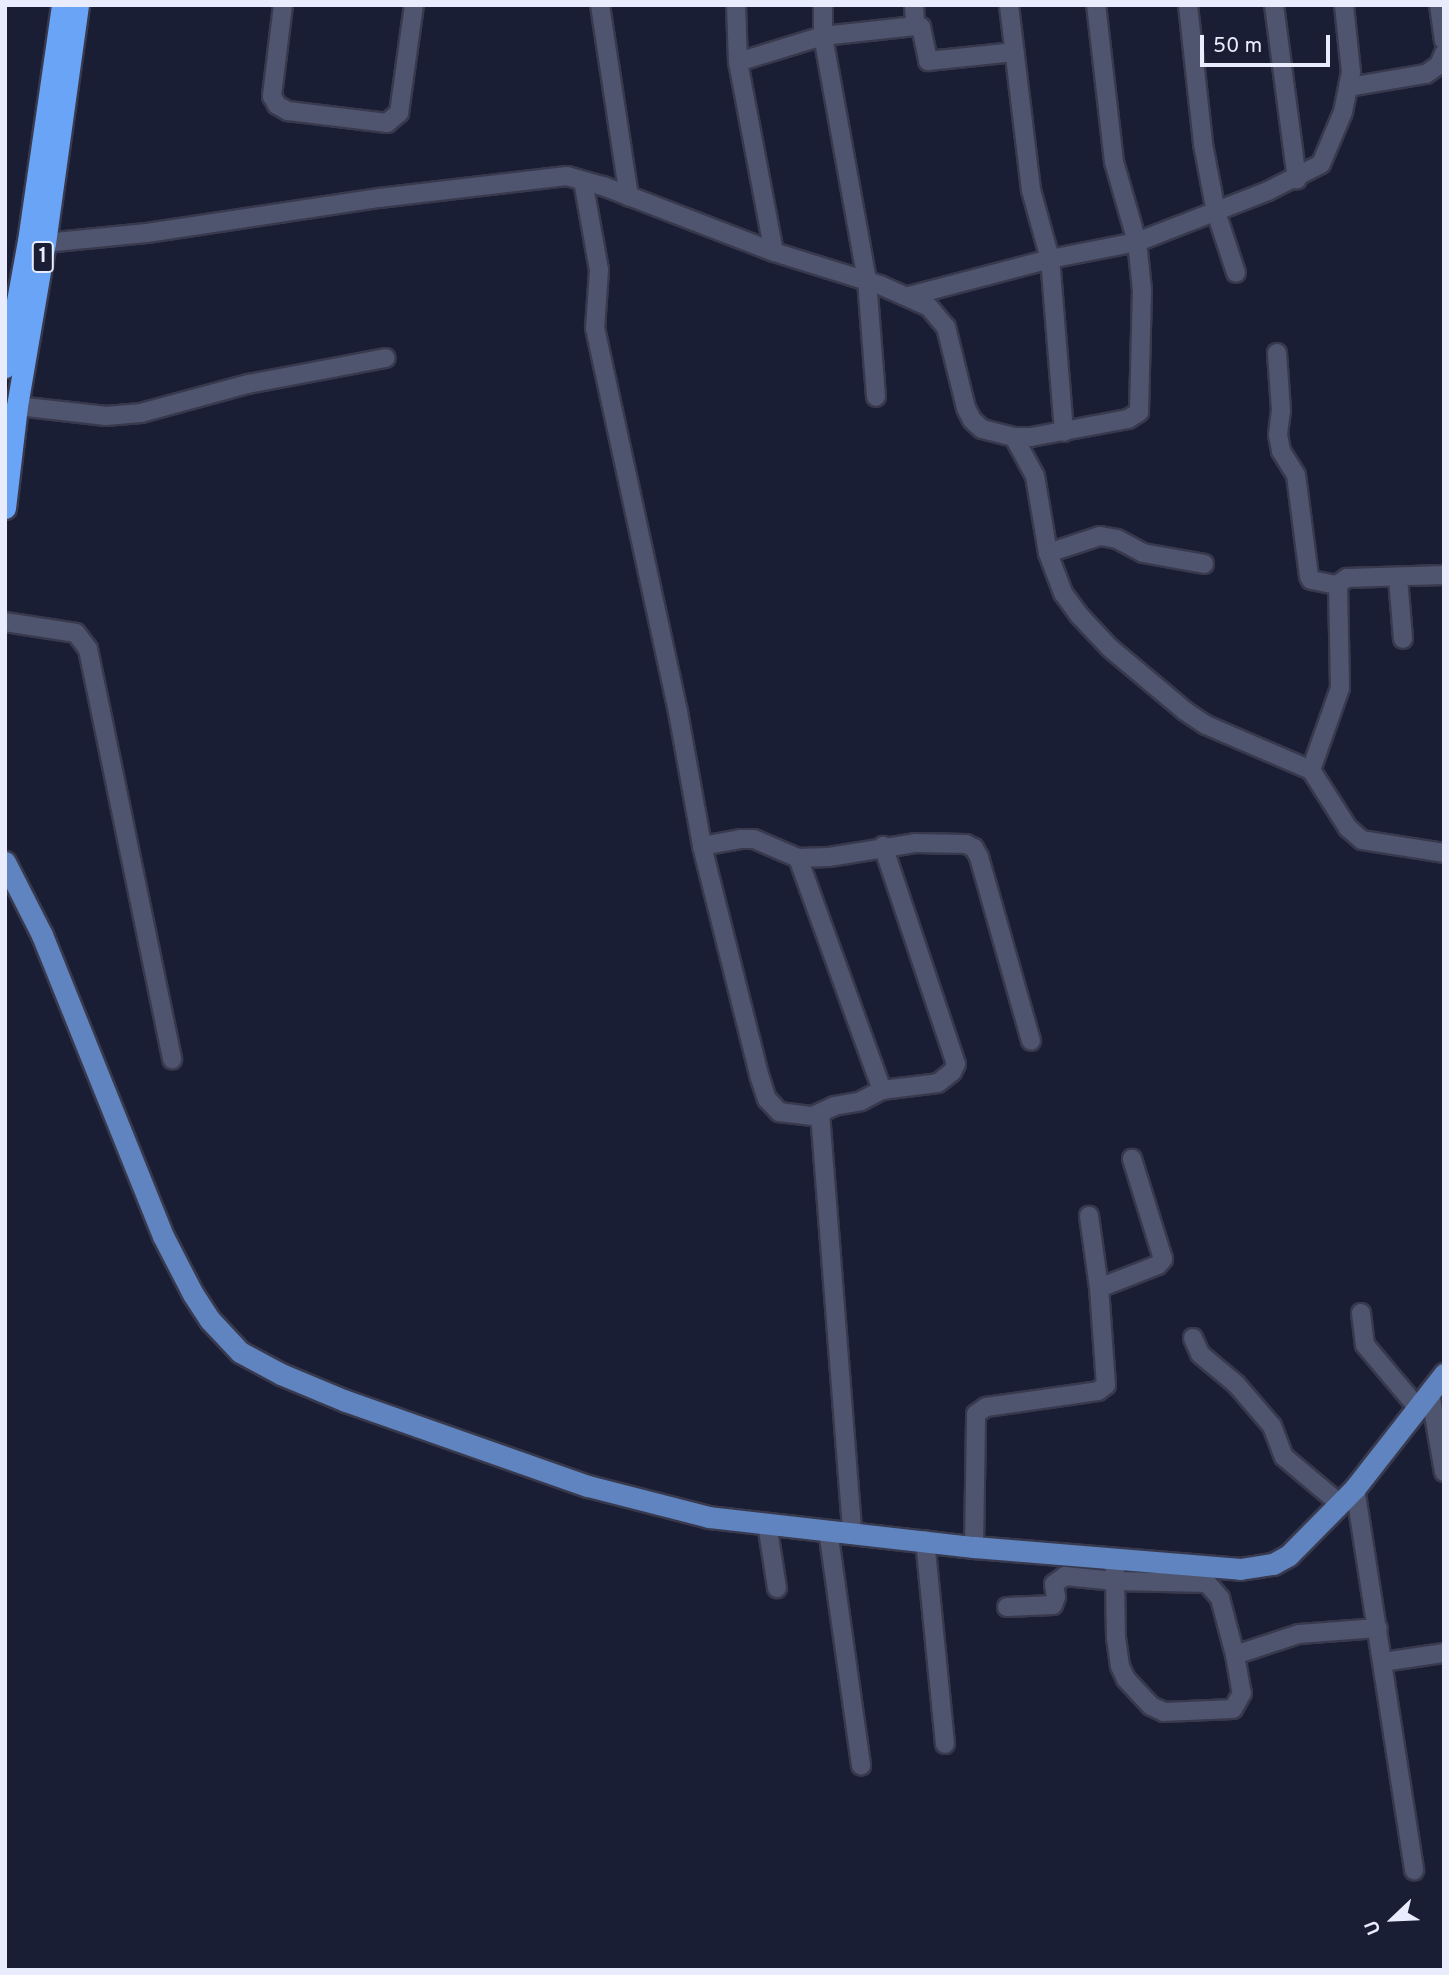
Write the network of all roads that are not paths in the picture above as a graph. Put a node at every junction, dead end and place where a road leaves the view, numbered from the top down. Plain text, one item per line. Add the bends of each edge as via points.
1 (62, 5) edge
2 (78, 5) edge
3 (283, 5) edge
4 (414, 5) edge
5 (600, 5) edge
6 (736, 5) edge
7 (823, 5) edge
8 (914, 5) edge
9 (1009, 5) edge
10 (1096, 5) edge
11 (1188, 5) edge
12 (1274, 5) edge
13 (1344, 5) edge
14 (1439, 5) edge
15 (915, 26) junction
16 (823, 36) junction
17 (1444, 41) edge
18 (1015, 52) junction
19 (1444, 53) edge
20 (738, 62) junction
21 (1349, 87) junction
22 (1297, 178) junction
23 (583, 181) junction
24 (629, 197) junction
25 (1216, 212) junction
26 (1137, 242) junction
27 (45, 243) junction
28 (774, 252) junction
29 (1050, 259) junction
30 (1237, 273) dead end
31 (867, 280) junction
32 (909, 296) junction
33 (1277, 353) dead end
34 (386, 358) dead end
35 (5, 367) edge
36 (876, 397) dead end
37 (17, 406) junction
38 (1064, 432) junction
39 (1014, 437) junction
40 (5, 508) edge
41 (1048, 553) junction
42 (1203, 564) dead end
43 (1444, 575) edge
44 (1398, 578) junction
45 (1336, 586) junction
46 (5, 622) edge
47 (1403, 639) dead end
48 (1311, 770) junction
49 (702, 846) junction
50 (883, 846) junction
51 (1444, 853) edge
52 (797, 858) junction
53 (5, 862) edge
54 (1031, 1041) dead end
55 (172, 1059) dead end
56 (881, 1090) junction
57 (820, 1113) junction
58 (1132, 1159) dead end
59 (1089, 1216) dead end
60 (1099, 1288) junction
61 (1361, 1313) dead end
62 (1193, 1338) dead end
63 (1444, 1374) edge
64 (1423, 1400) junction
65 (1444, 1472) edge
66 (1348, 1496) junction
67 (767, 1524) junction
68 (828, 1530) junction
69 (852, 1532) junction
70 (925, 1540) junction
71 (974, 1547) junction
72 (1114, 1559) junction
73 (1115, 1581) junction
74 (777, 1588) dead end
75 (1007, 1607) dead end
76 (1378, 1628) junction
77 (1444, 1653) edge
78 (1235, 1655) junction
79 (1383, 1662) junction
80 (945, 1744) dead end
81 (861, 1766) dead end
82 (1414, 1870) dead end

1 - 35 highway, 1 via 29,240
2 - 27 highway, 1
3 - 4 street via 272,96 276,105 288,111 387,123 399,113
5 - 24 street
6 - 20 street
7 - 16 street
8 - 15 street
9 - 18 street
10 - 26 street via 1114,162
11 - 25 street via 1203,144
12 - 22 street
13 - 21 street via 1351,56
14 - 17 street
15 - 16 street
15 - 18 street via 921,27 928,61
16 - 20 street
16 - 31 street
18 - 29 street via 1031,190
19 - 21 street via 1439,65 1426,74
20 - 28 street
21 - 22 street via 1335,138 1321,164
22 - 25 street
23 - 24 street
23 - 27 street via 567,176 540,178
23 - 49 street via 599,270 595,328 678,712
24 - 28 street
25 - 26 street
25 - 30 street
26 - 29 street
26 - 38 street via 1142,290 1139,412 1129,419
27 - 37 highway, 1
28 - 31 street
29 - 32 street
29 - 38 street
31 - 32 street
31 - 36 street
32 - 39 street via 929,307 946,327 965,408 972,420 982,429
33 - 45 street via 1278,435 1281,451 1296,475 1309,576
34 - 37 street via 248,384 141,413 106,416
37 - 40 highway, 1
38 - 39 street
39 - 41 street via 1035,475
41 - 42 street via 1100,536 1117,538 1143,552
41 - 48 street via 1063,593 1079,615 1110,648 1185,711 1232,739
43 - 44 street
44 - 45 street via 1347,578
44 - 47 street
45 - 48 street via 1340,688
46 - 55 street via 76,633 89,649
48 - 51 street via 1348,828 1363,840
49 - 52 street via 754,839
49 - 57 street via 768,1099 779,1112
50 - 52 street
50 - 54 street via 966,844 974,848
50 - 56 street via 956,1064 938,1083
52 - 56 street
53 - 67 main road via 43,935 163,1236 198,1303 240,1352 346,1401 588,1486 709,1517
56 - 57 street
57 - 69 street
58 - 60 street via 1163,1259
59 - 60 street
60 - 71 street via 1107,1379 1103,1389 986,1407 976,1414
61 - 64 street via 1365,1345
62 - 66 street via 1200,1354 1236,1384 1272,1426 1284,1457
63 - 64 main road
64 - 65 street
64 - 66 main road
66 - 72 main road via 1289,1555 1273,1564 1240,1569
66 - 76 street
67 - 68 main road
67 - 74 street
68 - 69 main road
68 - 81 street
69 - 70 main road
70 - 71 main road
70 - 80 street
71 - 72 main road
72 - 73 street
73 - 75 street via 1065,1576 1054,1584 1053,1605
73 - 78 street via 1201,1581 1213,1586
73 - 78 street via 1121,1666 1126,1679 1151,1706 1164,1712 1233,1709 1242,1693
76 - 78 street via 1299,1634
76 - 79 street
77 - 79 street
79 - 82 street

